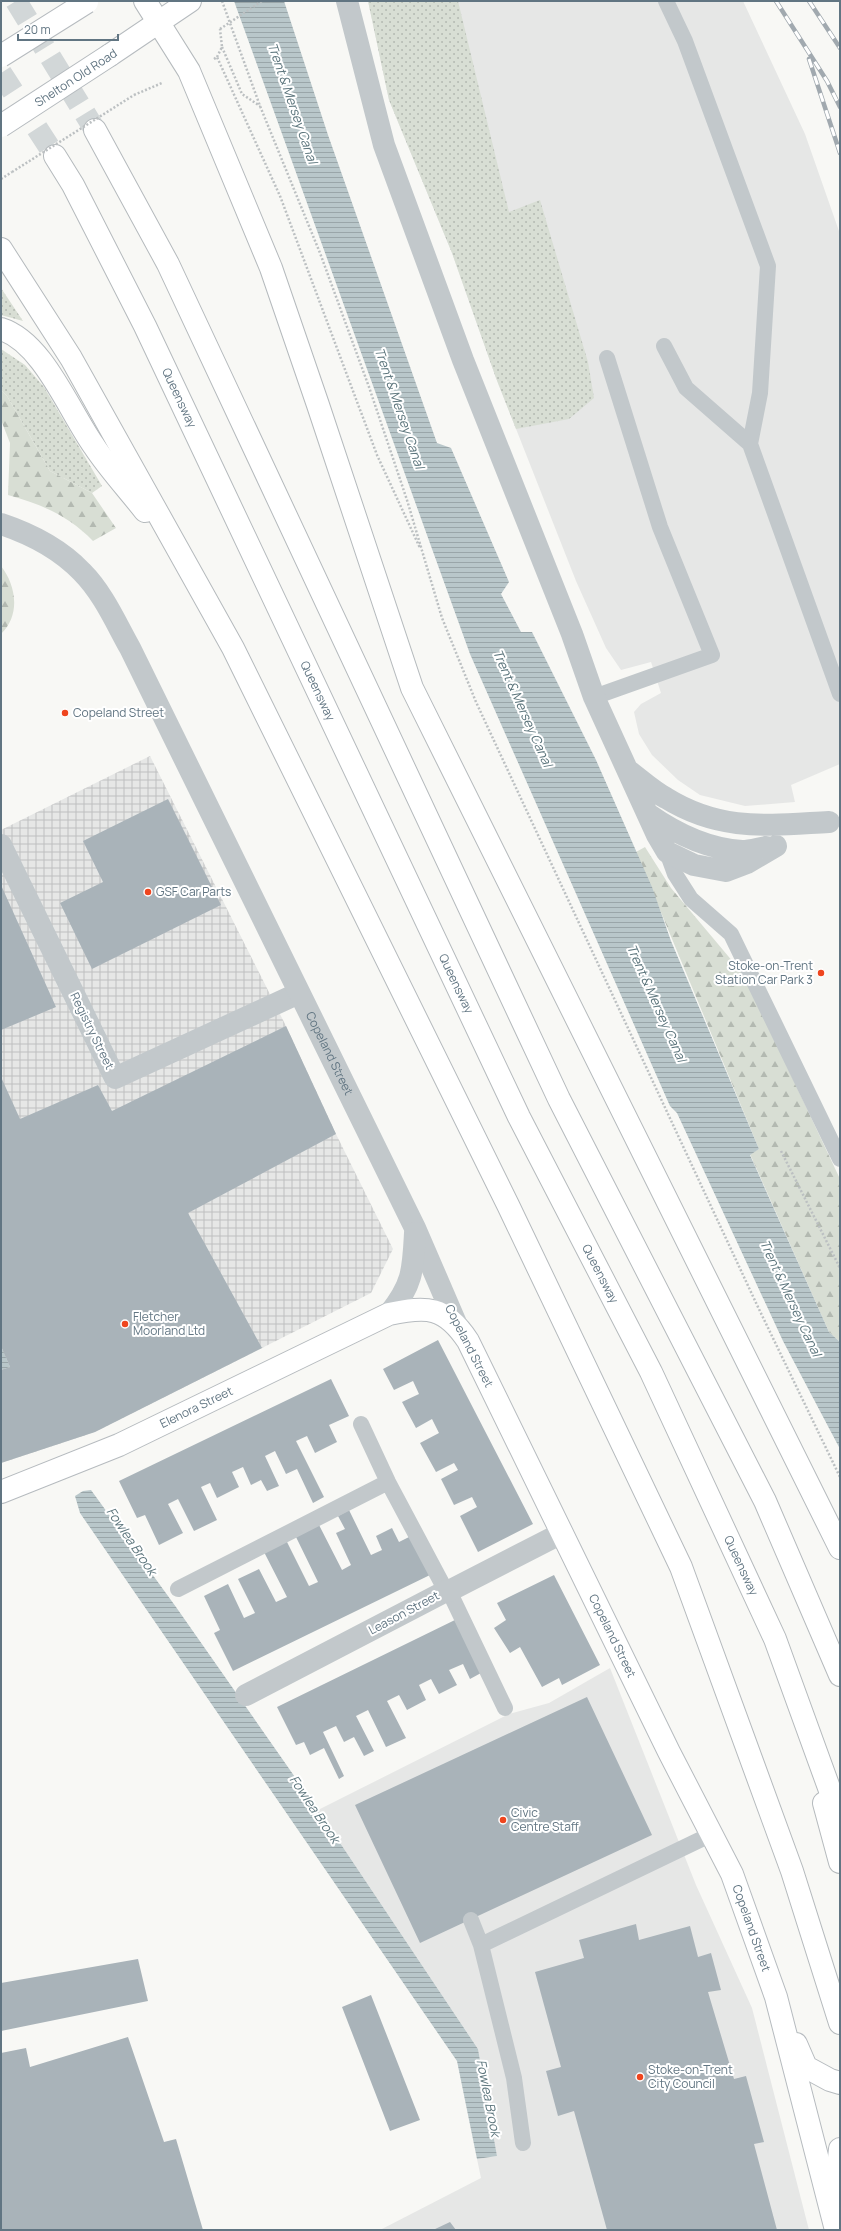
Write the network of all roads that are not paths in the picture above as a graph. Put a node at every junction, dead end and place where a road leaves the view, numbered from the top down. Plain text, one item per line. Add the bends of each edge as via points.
1 (145, 1) edge
2 (190, 1) edge
3 (347, 1) edge
4 (666, 1) edge
5 (88, 2) edge
6 (159, 23) junction
7 (1, 56) edge
8 (1, 126) edge
9 (95, 130) tunnel mouth
10 (55, 156) tunnel mouth
11 (1, 249) edge
12 (1, 329) edge
13 (664, 346) dead end
14 (607, 358) dead end
15 (750, 444) junction
16 (1, 524) edge
17 (185, 560) junction
18 (840, 694) edge
19 (594, 697) junction
20 (628, 770) junction
21 (645, 811) junction
22 (829, 822) dead end
23 (1, 845) edge
24 (667, 852) junction
25 (299, 993) junction
26 (840, 1159) edge
27 (415, 1228) junction
28 (389, 1314) junction
29 (456, 1323) junction
30 (361, 1424) dead end
31 (388, 1482) junction
32 (1, 1492) edge
33 (562, 1533) junction
34 (840, 1548) edge
35 (178, 1589) dead end
36 (448, 1591) junction
37 (840, 1674) edge
38 (246, 1695) dead end
39 (797, 1700) junction
40 (505, 1708) dead end
41 (840, 1818) edge
42 (712, 1834) junction
43 (840, 1862) edge
44 (471, 1920) dead end
45 (481, 1945) junction
46 (776, 1997) junction
47 (840, 2023) edge
48 (835, 2081) edge
49 (523, 2143) dead end
50 (840, 2149) edge
51 (836, 2230) edge
52 (840, 2230) edge

1 - 6 main road
2 - 6 main road, Shelton Old Road
3 - 19 street via 384,145
4 - 15 lane via 685,41 768,266 760,393
5 - 7 main road, bridge
6 - 8 main road, Shelton Old Road, bridge
6 - 34 main road via 189,71 271,268 412,688
9 - 37 main road via 168,264 559,1099 765,1501
10 - 39 main road, Queensway via 73,185 145,326 519,1117 651,1372 775,1639
11 - 17 main road via 71,358
12 - 17 main road via 24,340 53,380 93,446
13 - 15 lane via 686,388
14 - 19 lane via 660,527 712,655
15 - 18 lane
16 - 25 street, Copeland Street via 47,544 83,572 104,602 133,655
17 - 47 main road via 233,648 383,949 681,1567 792,1871
19 - 20 street
20 - 21 street
20 - 22 street via 666,798 688,810 726,822 753,826
21 - 24 street
21 - 24 street via 669,830 714,846 743,851 776,846 747,863 726,870 694,865
23 - 25 street, Registry Street via 115,1078
24 - 26 lane via 675,874 691,899 731,934
25 - 27 street, Copeland Street
27 - 28 street, Elenora Street via 413,1268 403,1297
27 - 29 street, Copeland Street
28 - 29 main road, Elenora Street via 412,1309 435,1310
28 - 32 main road, Elenora Street via 120,1445
29 - 33 main road, Copeland Street via 468,1341
30 - 31 lane
31 - 35 lane
31 - 36 lane
33 - 36 street, Leason Street
33 - 42 main road, Copeland Street
36 - 38 street, Leason Street
36 - 40 lane
39 - 41 main road, Queensway
39 - 43 main road
42 - 45 lane
42 - 46 main road, Copeland Street via 732,1874
44 - 45 lane
45 - 49 lane via 514,2078
46 - 48 main road via 806,2067
46 - 51 main road, Copeland Street
50 - 52 main road via 837,2178

